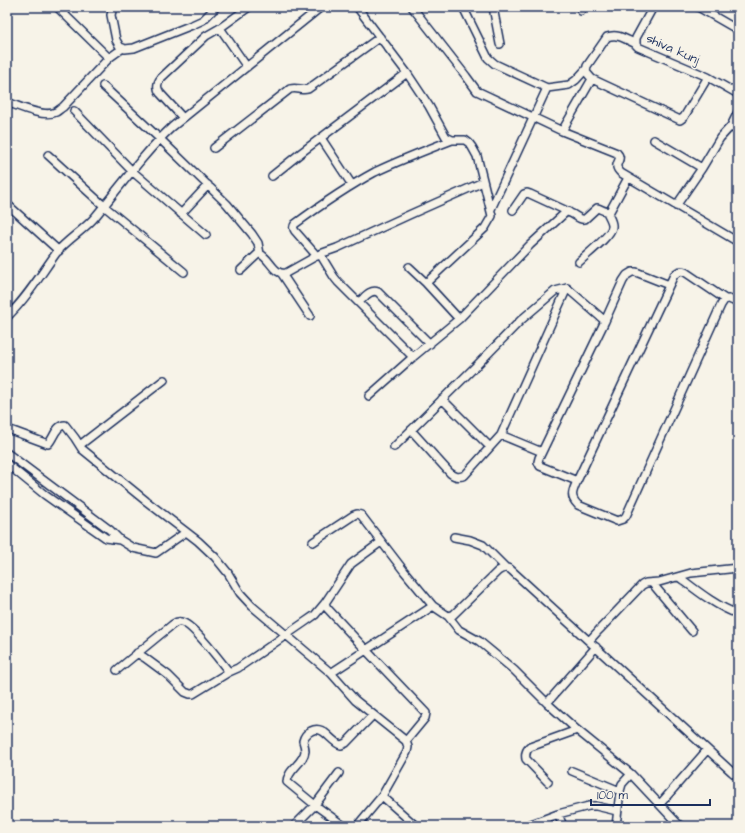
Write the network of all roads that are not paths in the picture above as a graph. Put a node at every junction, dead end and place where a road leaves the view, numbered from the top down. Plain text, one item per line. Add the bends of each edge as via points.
1 (57, 7) edge
2 (113, 7) edge
3 (216, 7) edge
4 (249, 7) edge
5 (321, 7) edge
6 (357, 7) edge
7 (412, 7) edge
8 (463, 7) edge
9 (493, 7) edge
10 (653, 7) edge
11 (698, 7) edge
12 (220, 28) junction
13 (738, 30) edge
14 (380, 37) junction
15 (500, 44) dead end
16 (636, 44) junction
17 (123, 48) junction
18 (109, 58) junction
19 (247, 67) junction
20 (586, 69) junction
21 (407, 73) junction
22 (708, 77) junction
23 (592, 79) junction
24 (103, 86) dead end
25 (547, 88) junction
26 (738, 94) edge
27 (7, 102) edge
28 (74, 111) dead end
29 (738, 112) edge
30 (533, 117) junction
31 (183, 118) junction
32 (730, 126) junction
33 (562, 131) junction
34 (738, 132) edge
35 (160, 138) junction
36 (321, 138) junction
37 (452, 140) junction
38 (654, 140) dead end
39 (214, 148) dead end
40 (48, 155) dead end
41 (702, 168) junction
42 (132, 171) junction
43 (272, 176) dead end
44 (628, 178) junction
45 (483, 182) junction
46 (208, 185) junction
47 (352, 185) junction
48 (7, 204) edge
49 (104, 206) junction
50 (676, 206) junction
51 (491, 209) junction
52 (513, 210) dead end
53 (569, 212) junction
54 (607, 212) junction
55 (181, 214) junction
56 (206, 235) dead end
57 (738, 242) edge
58 (59, 251) junction
59 (260, 254) junction
60 (319, 255) junction
61 (579, 262) dead end
62 (409, 267) dead end
63 (241, 270) dead end
64 (184, 272) dead end
65 (282, 274) junction
66 (425, 282) junction
67 (668, 285) junction
68 (567, 288) junction
69 (725, 299) junction
70 (359, 302) junction
71 (738, 303) edge
72 (310, 316) dead end
73 (7, 317) edge
74 (459, 318) junction
75 (604, 321) junction
76 (430, 344) junction
77 (413, 357) junction
78 (164, 380) dead end
79 (369, 396) dead end
80 (442, 400) junction
81 (7, 429) edge
82 (411, 430) junction
83 (501, 435) junction
84 (80, 445) junction
85 (394, 447) dead end
86 (490, 447) junction
87 (542, 452) junction
88 (7, 453) edge
89 (7, 464) edge
90 (577, 481) junction
91 (186, 532) junction
92 (454, 538) dead end
93 (120, 540) junction
94 (313, 542) dead end
95 (381, 542) junction
96 (506, 568) junction
97 (738, 568) edge
98 (679, 577) junction
99 (652, 583) junction
100 (325, 603) junction
101 (434, 606) junction
102 (738, 614) edge
103 (448, 616) junction
104 (692, 631) dead end
105 (286, 635) junction
106 (589, 641) junction
107 (596, 647) junction
108 (366, 650) junction
109 (137, 653) junction
110 (117, 670) dead end
111 (229, 672) junction
112 (332, 673) junction
113 (547, 703) junction
114 (373, 715) junction
115 (577, 730) junction
116 (406, 741) junction
117 (707, 750) junction
118 (572, 771) dead end
119 (339, 773) dead end
120 (630, 774) junction
121 (738, 777) edge
122 (548, 782) dead end
123 (620, 791) junction
124 (382, 796) junction
125 (660, 804) junction
126 (315, 805) junction
127 (617, 811) junction
128 (558, 814) junction
129 (678, 825) edge
130 (294, 826) edge
131 (344, 826) edge
132 (357, 826) edge
133 (416, 826) edge
134 (526, 826) edge
135 (563, 826) edge
136 (616, 826) edge

1 - 18 street
2 - 17 street via 111,15 116,40
3 - 17 street via 192,25 134,48
4 - 12 street
5 - 19 street
6 - 14 street
7 - 30 street via 477,91
8 - 25 street via 490,61
9 - 15 street
10 - 16 street, shiva kunj via 636,38
11 - 13 street
12 - 19 street
12 - 31 street via 206,36 160,78 157,84 160,93
14 - 21 street
14 - 39 street via 308,89 290,89
16 - 20 street via 617,35 607,37
16 - 22 street, shiva kunj
17 - 18 street
18 - 27 street via 55,113 26,110
19 - 31 street
20 - 23 street
20 - 25 street via 569,85
21 - 36 street
21 - 37 street via 446,137
22 - 23 street via 680,120
22 - 26 street, shiva kunj
23 - 33 street
24 - 35 street
25 - 30 street
28 - 42 street
29 - 32 street
30 - 33 street
30 - 51 street
31 - 35 street
32 - 34 street
32 - 41 street
33 - 44 street via 617,153 620,158 616,167
35 - 42 street
35 - 46 street
36 - 43 street
36 - 47 street
37 - 45 street via 465,140 469,143 477,156
37 - 47 street via 406,158
38 - 41 street
40 - 49 street
41 - 50 street
42 - 49 street
42 - 55 street
44 - 50 street
44 - 54 street via 614,205
45 - 51 street
45 - 60 street
46 - 55 street
46 - 59 street via 252,234 258,243
47 - 60 street via 293,226 293,229
48 - 58 street
49 - 58 street
49 - 64 street
50 - 57 street
51 - 66 street via 492,216 485,228
52 - 53 street via 527,193
53 - 54 street via 581,220 597,208
53 - 74 street via 530,245
54 - 61 street via 612,223 611,232
55 - 56 street
58 - 73 street via 19,306
59 - 63 street
59 - 65 street
60 - 65 street
60 - 70 street via 334,277
62 - 66 street
65 - 72 street
66 - 74 street
67 - 69 street via 674,275 681,271
67 - 75 street via 632,272 623,281
67 - 90 street
68 - 75 street
68 - 80 street via 555,291 520,320
68 - 83 street
69 - 71 street
69 - 90 street via 626,516 617,521 578,504 572,496
70 - 76 street via 371,292 378,292
70 - 77 street
74 - 76 street
75 - 87 street
76 - 77 street
77 - 79 street
78 - 84 street
80 - 82 street
80 - 86 street
81 - 84 street via 48,444 58,428 65,425
82 - 85 street
82 - 86 street via 454,476 465,475
83 - 86 street
83 - 87 street
84 - 91 street via 100,465
87 - 90 street via 538,458 540,466
88 - 93 street
89 - 93 street via 45,495 106,538
91 - 93 street via 156,553 133,548
91 - 105 street via 215,557 252,606
92 - 96 street via 483,545
94 - 95 street via 358,514
95 - 100 street via 351,564
95 - 101 street
96 - 103 street via 501,568 454,615
96 - 106 street
97 - 98 street via 691,573
98 - 99 street
98 - 102 street via 712,601
99 - 104 street
99 - 106 street via 640,587
100 - 105 street via 315,615
100 - 108 street
101 - 103 street
101 - 108 street
103 - 113 street via 459,630 483,644
105 - 111 street
105 - 112 street
106 - 107 street
107 - 113 street
107 - 117 street
108 - 112 street
108 - 116 street via 426,713 425,718
109 - 110 street
109 - 111 street via 190,694
109 - 111 street via 172,625 183,622 206,642
112 - 114 street via 354,700
113 - 115 street
114 - 116 street
114 - 126 street via 341,745 320,730 315,729 305,736 304,753 287,782
115 - 120 street
115 - 122 street via 527,750 526,759
116 - 124 street via 407,752
117 - 121 street
117 - 125 street
118 - 123 street
119 - 126 street
120 - 123 street
120 - 125 street
123 - 127 street
124 - 132 street
124 - 133 street
125 - 129 street
126 - 130 street
126 - 131 street
127 - 128 street via 589,806
127 - 136 street
128 - 134 street
128 - 135 street

